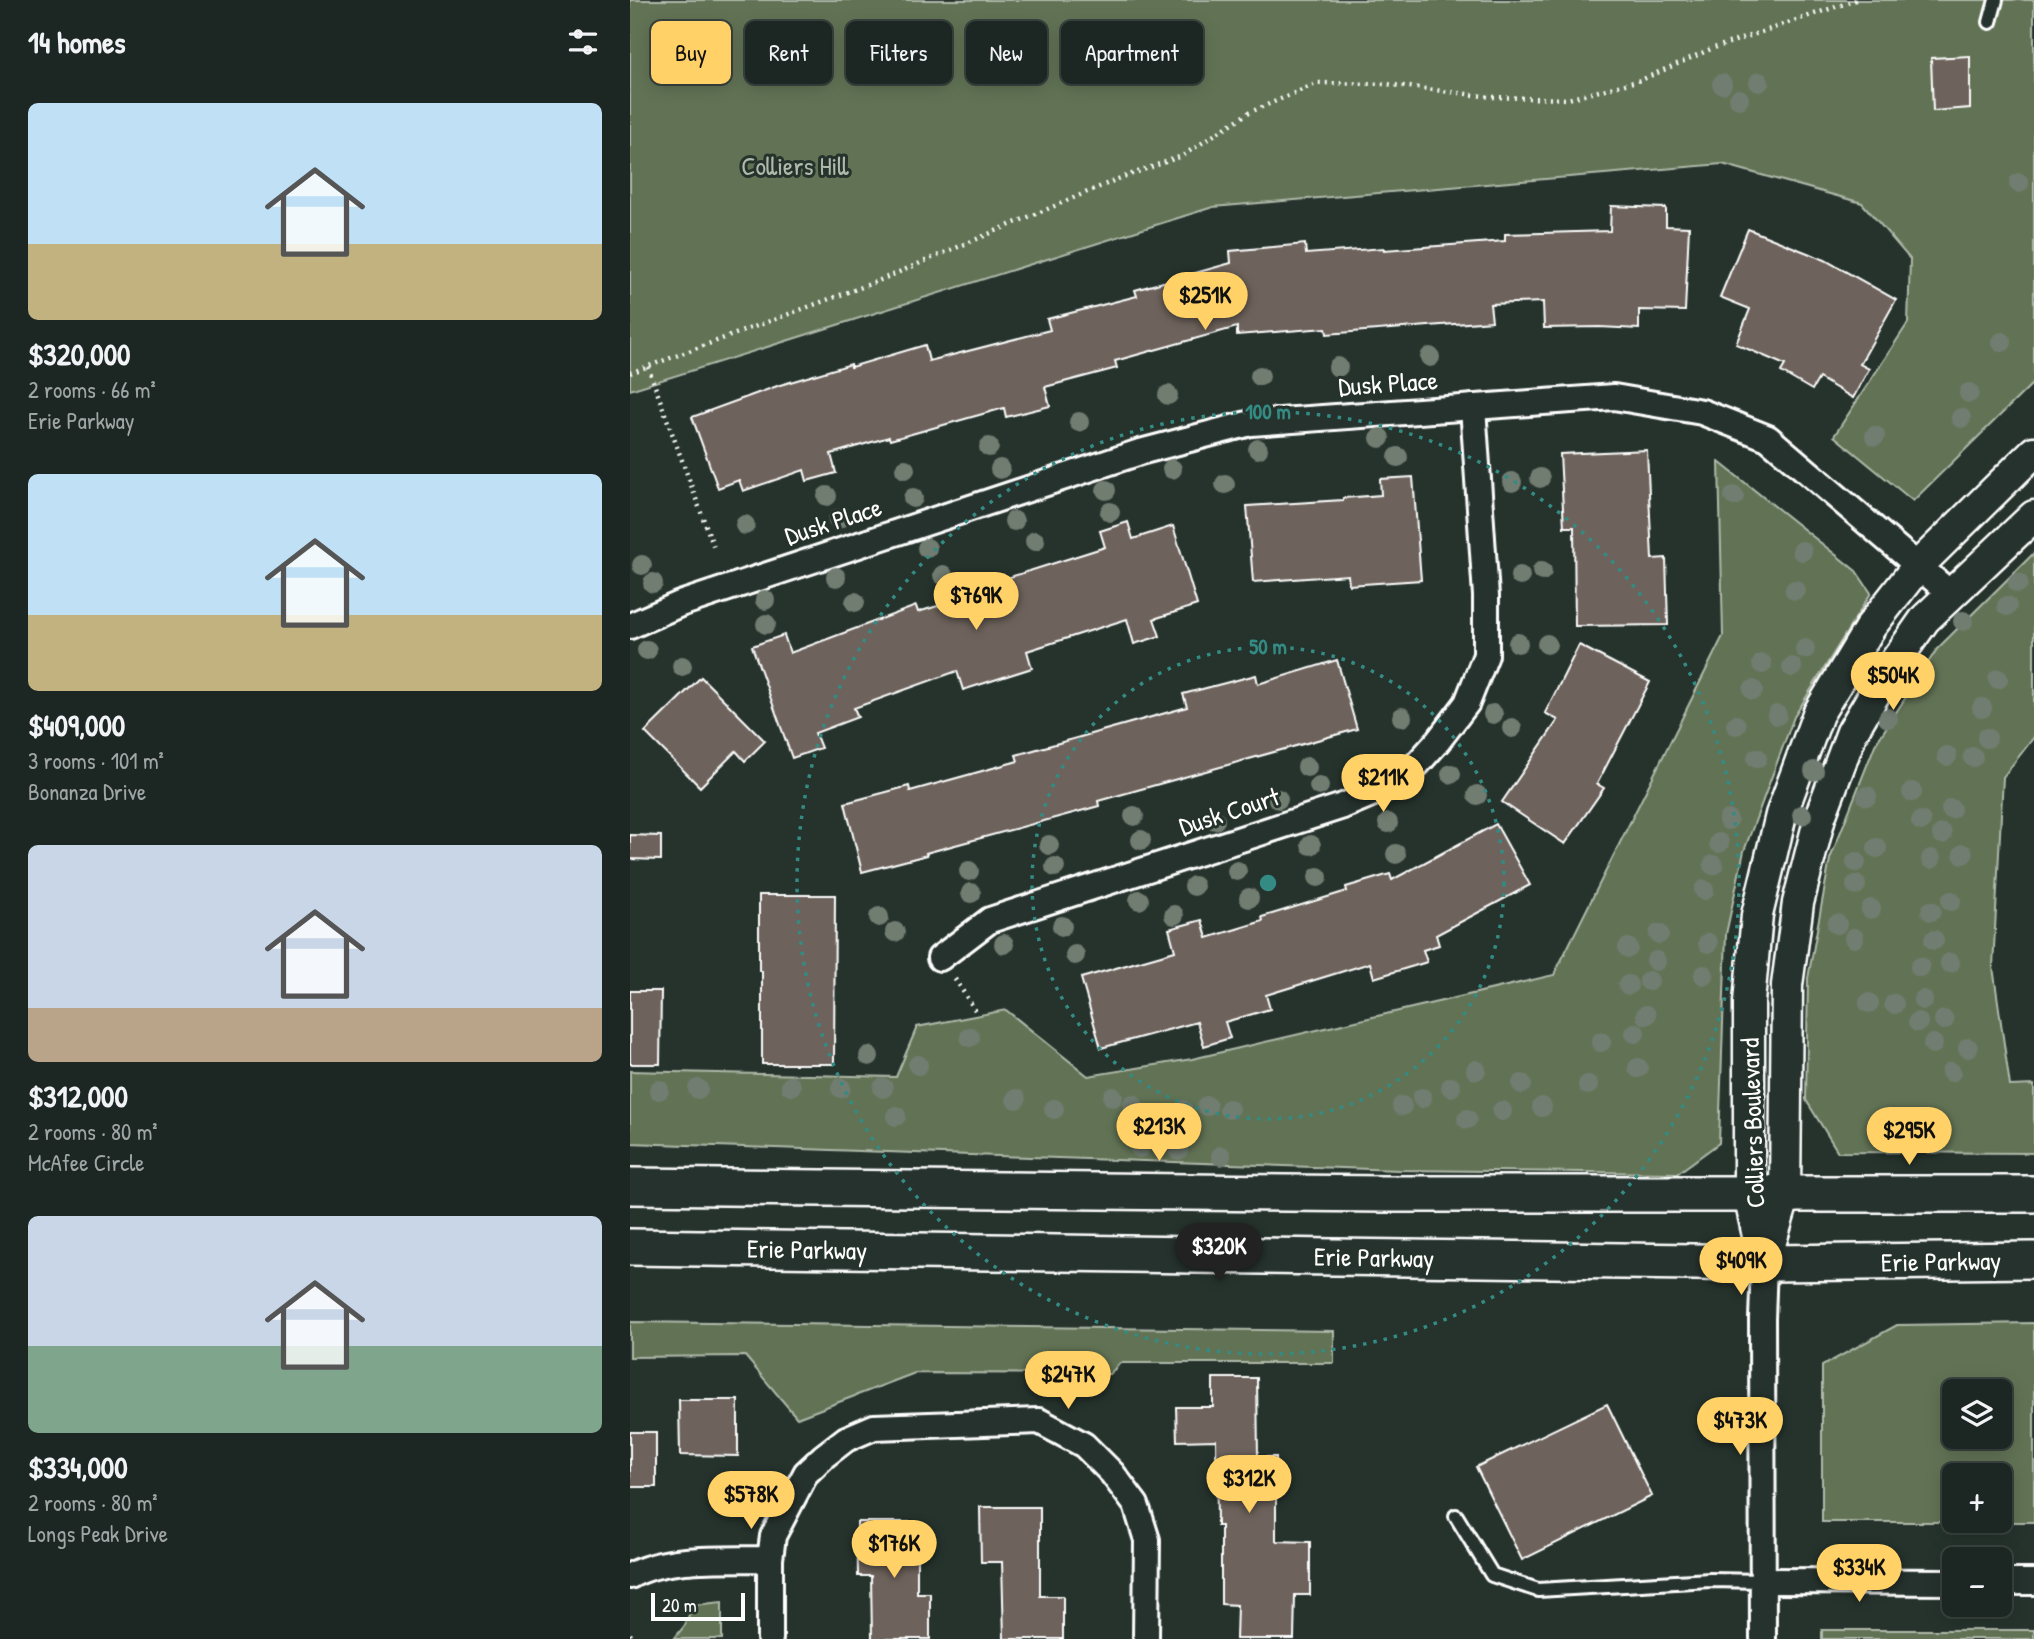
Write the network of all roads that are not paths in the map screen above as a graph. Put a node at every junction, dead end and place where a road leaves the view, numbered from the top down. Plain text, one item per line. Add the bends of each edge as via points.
1 (1996, 0) edge
2 (1990, 22) dead end
3 (1473, 407) junction
4 (2034, 452) edge
5 (2034, 516) edge
6 (1917, 567) junction
7 (1951, 594) junction
8 (630, 626) edge
9 (940, 958) dead end
10 (630, 1186) edge
11 (2034, 1194) edge
12 (1749, 1195) junction
13 (1785, 1195) junction
14 (630, 1247) edge
15 (2034, 1260) edge
16 (1765, 1263) junction
17 (1456, 1516) dead end
18 (770, 1559) junction
19 (630, 1576) edge
20 (1763, 1581) junction
21 (1942, 1582) edge
22 (2012, 1582) edge
23 (2034, 1582) edge
24 (770, 1639) edge
25 (1146, 1639) edge
26 (1763, 1639) edge

1 - 2 lane
3 - 6 street, Dusk Place via 1614,397 1702,412 1768,438
3 - 8 street, Dusk Place via 1251,423 1140,452 680,604
3 - 9 street, Dusk Court via 1486,655 1467,703 1402,781 1343,806 990,920
4 - 6 street, Colliers Boulevard
5 - 7 street, Colliers Boulevard
6 - 7 street, Dusk Place
6 - 12 street, Colliers Boulevard via 1871,626 1818,714 1781,815 1757,915 1749,1002
7 - 13 street, Colliers Boulevard via 1925,619 1852,732 1820,817 1798,902 1787,985
10 - 12 main road
11 - 13 main road
12 - 13 main road
12 - 16 street, Colliers Boulevard
13 - 16 street, Colliers Boulevard
14 - 16 main road, Erie Parkway
15 - 16 main road, Erie Parkway
16 - 20 street
17 - 20 lane via 1492,1575 1538,1590
18 - 19 street via 669,1562
18 - 24 street
18 - 25 street via 773,1536 806,1473 846,1439 874,1427 1039,1421 1084,1446 1136,1505 1147,1540
20 - 21 street
20 - 26 street
22 - 23 street

